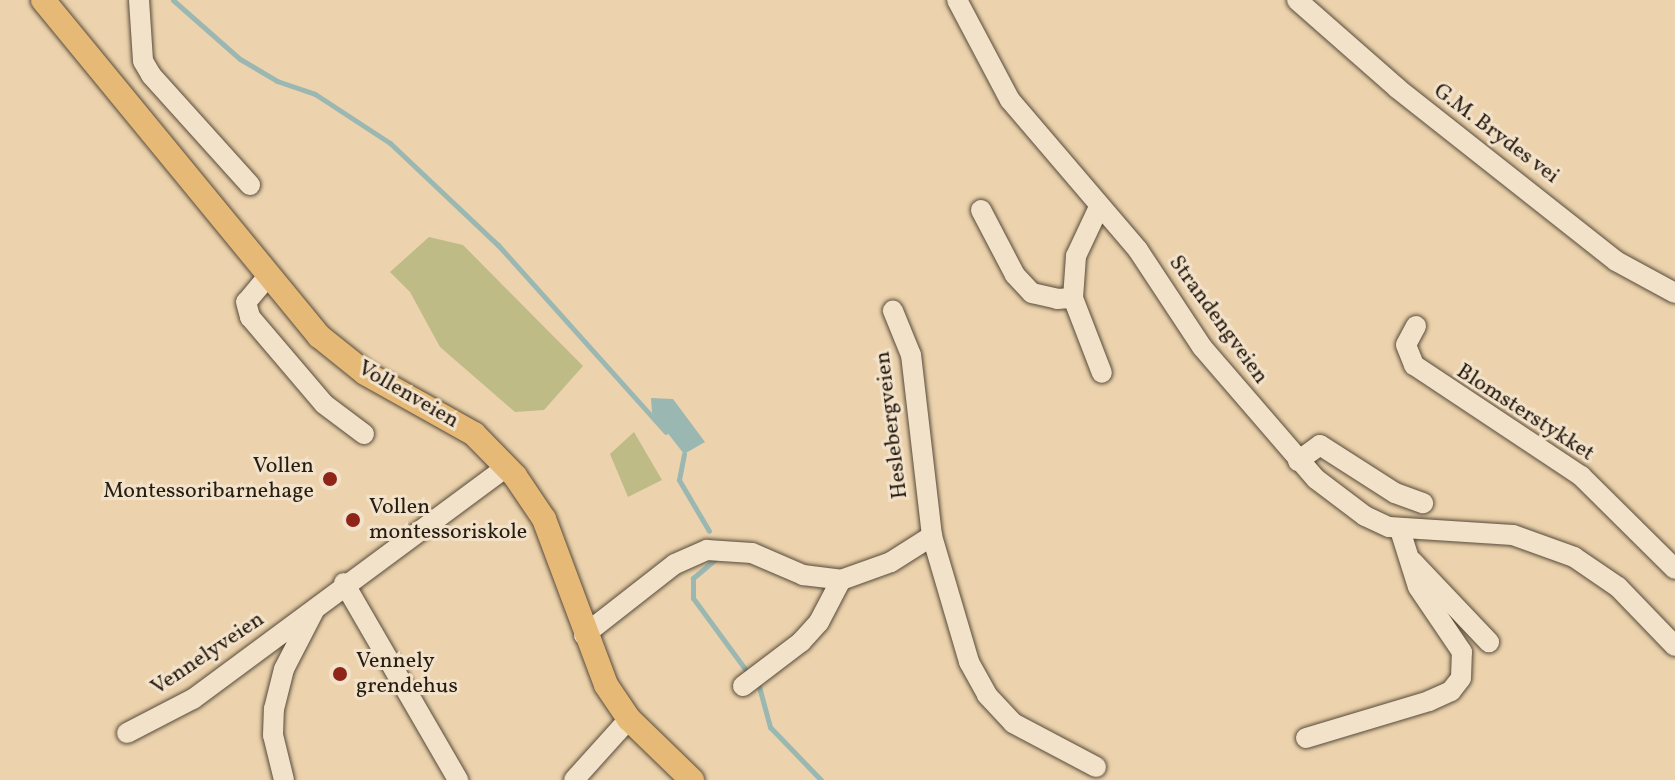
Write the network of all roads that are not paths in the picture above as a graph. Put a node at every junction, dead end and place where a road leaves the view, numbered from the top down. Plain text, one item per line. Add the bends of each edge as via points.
1 (43, 0) edge
2 (139, 0) edge
3 (957, 0) edge
4 (1297, 0) edge
5 (250, 185) dead end
6 (1098, 209) junction
7 (981, 210) dead end
8 (269, 275) junction
9 (1675, 293) edge
10 (1073, 298) junction
11 (893, 311) dead end
12 (1416, 326) dead end
13 (1102, 373) dead end
14 (364, 434) dead end
15 (1298, 461) junction
16 (507, 467) junction
17 (1423, 503) dead end
18 (1400, 530) junction
19 (932, 536) junction
20 (1412, 561) junction
21 (1675, 569) edge
22 (841, 580) junction
23 (344, 583) junction
24 (314, 611) junction
25 (584, 635) junction
26 (1489, 642) dead end
27 (1675, 646) edge
28 (743, 686) dead end
29 (629, 719) junction
30 (127, 733) dead end
31 (1306, 738) dead end
32 (1096, 767) dead end
33 (284, 780) edge
34 (458, 780) edge
35 (574, 780) edge
36 (692, 780) edge

1 - 8 main road, Vollenveien
2 - 5 street via 143,61 151,75
3 - 6 street, Strandengveien via 991,73
4 - 9 street, G.M. Brydes vei via 1397,88 1616,261
6 - 10 street via 1076,256
6 - 15 street, Strandengveien via 1138,250 1202,347
7 - 10 street via 997,247 1032,293 1046,299
8 - 14 street via 246,302 250,317 324,404
8 - 16 main road, Vollenveien via 345,359 460,424
10 - 13 street
11 - 19 street, Heslebergveien via 911,355
12 - 21 street, Blomsterstykket via 1406,345 1414,365 1581,476
15 - 17 street via 1320,445 1395,493
15 - 18 street, Strandengveien via 1365,516
16 - 23 street, Vennelyveien
16 - 25 main road, Vollenveien via 544,519
18 - 20 street
18 - 27 street, Strandengveien via 1513,535 1574,557 1618,587
19 - 22 street via 891,562
19 - 32 street, Heslebergveien via 969,662 987,695 1013,723
20 - 26 street
20 - 31 street via 1418,587 1462,652 1461,678 1451,691 1429,701
22 - 25 street via 803,575 742,550 707,550 675,564
22 - 28 street via 819,622 801,642
23 - 24 street, Vennelyveien
23 - 34 street
24 - 30 street, Vennelyveien via 193,699
24 - 33 street, Vennelyveien via 284,669 274,709 273,735
25 - 29 main road, Vollenveien
29 - 35 street
29 - 36 main road, Vollenveien

